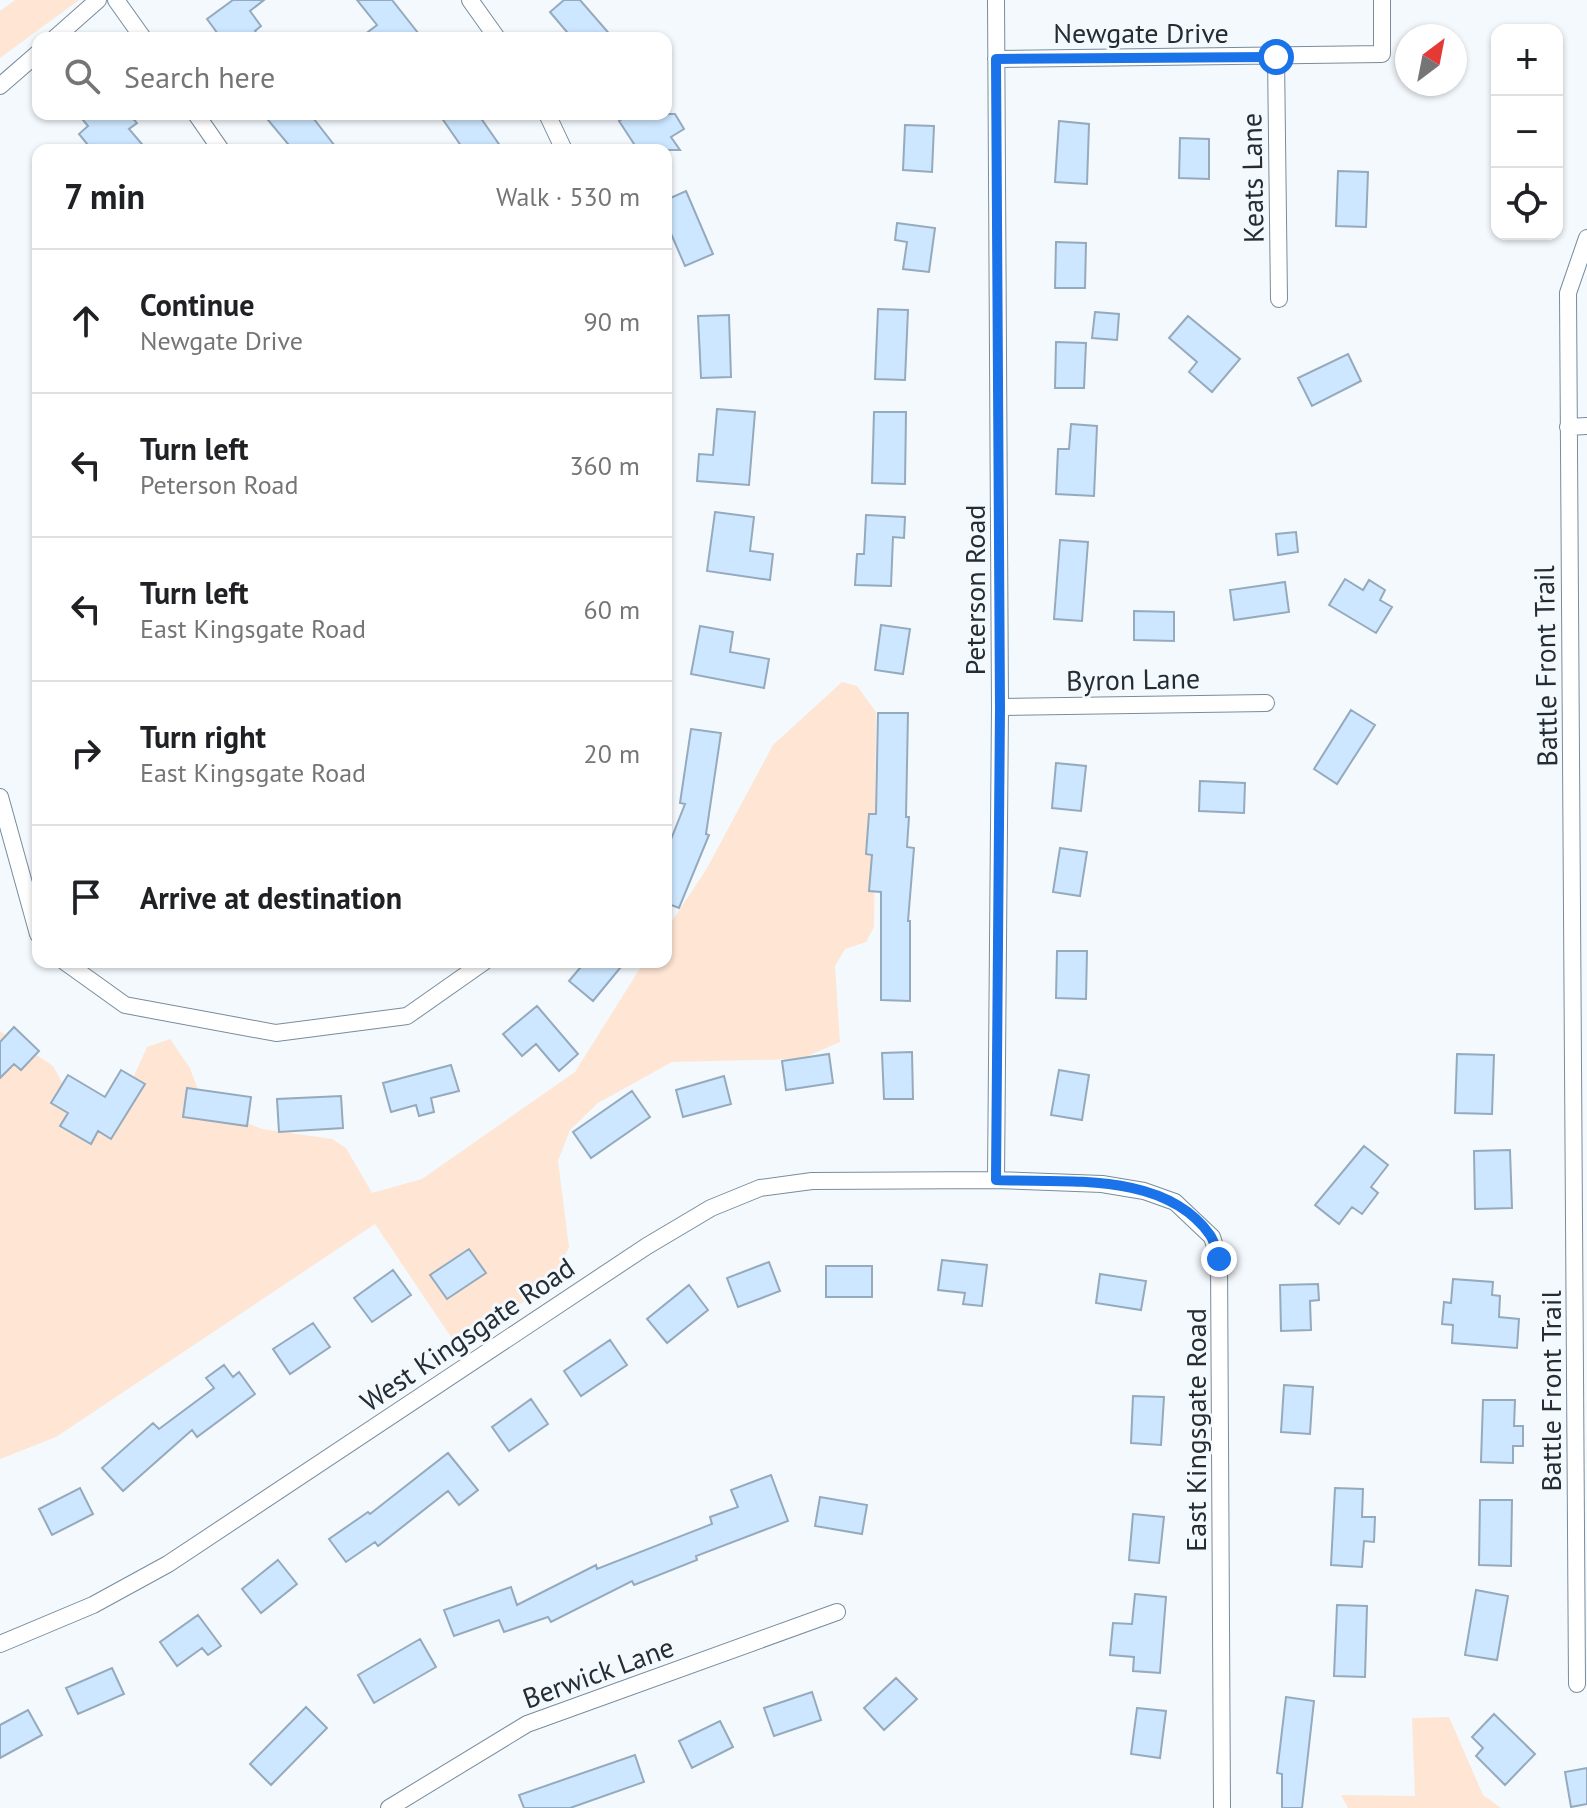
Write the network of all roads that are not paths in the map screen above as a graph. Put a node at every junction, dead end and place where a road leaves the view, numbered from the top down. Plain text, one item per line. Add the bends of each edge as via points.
1 (98, 0) edge
2 (116, 0) edge
3 (470, 0) edge
4 (996, 0) edge
5 (1382, 0) edge
6 (62, 32) edge
7 (139, 32) edge
8 (493, 32) edge
9 (1276, 57) junction
10 (32, 58) edge
11 (996, 59) junction
12 (0, 86) edge
13 (200, 120) edge
14 (550, 120) edge
15 (217, 144) edge
16 (561, 144) edge
17 (1587, 238) edge
18 (1279, 299) dead end
19 (1587, 426) edge
20 (1568, 427) junction
21 (1266, 703) dead end
22 (1000, 707) junction
23 (1580, 776) edge
24 (0, 797) edge
25 (32, 912) edge
26 (73, 968) edge
27 (475, 968) edge
28 (1580, 1097) edge
29 (996, 1180) junction
30 (837, 1612) dead end
31 (0, 1644) edge
32 (1577, 1684) dead end
33 (389, 1808) edge
34 (1222, 1808) edge

1 - 6 street
2 - 7 street
3 - 8 street
4 - 11 street, Peterson Road
5 - 9 street, Newgate Drive via 1382,54
9 - 11 street, Newgate Drive
9 - 18 street, Keats Lane
10 - 12 street
11 - 22 street, Peterson Road
13 - 15 street
14 - 16 street
17 - 20 street, Battle Front Trail via 1568,293
19 - 20 street
20 - 23 street, Battle Front Trail
21 - 22 street, Byron Lane
22 - 29 street, Peterson Road
23 - 28 street, Battle Front Trail
24 - 25 street
26 - 27 street via 125,1005 276,1033 407,1016
28 - 32 street, Battle Front Trail
29 - 31 street, West Kingsgate Road via 812,1181 760,1188 711,1208 168,1564 93,1605
29 - 34 street, East Kingsgate Road via 1144,1191 1175,1202 1212,1237 1219,1259 1221,1307
30 - 33 street, Berwick Lane via 527,1724

